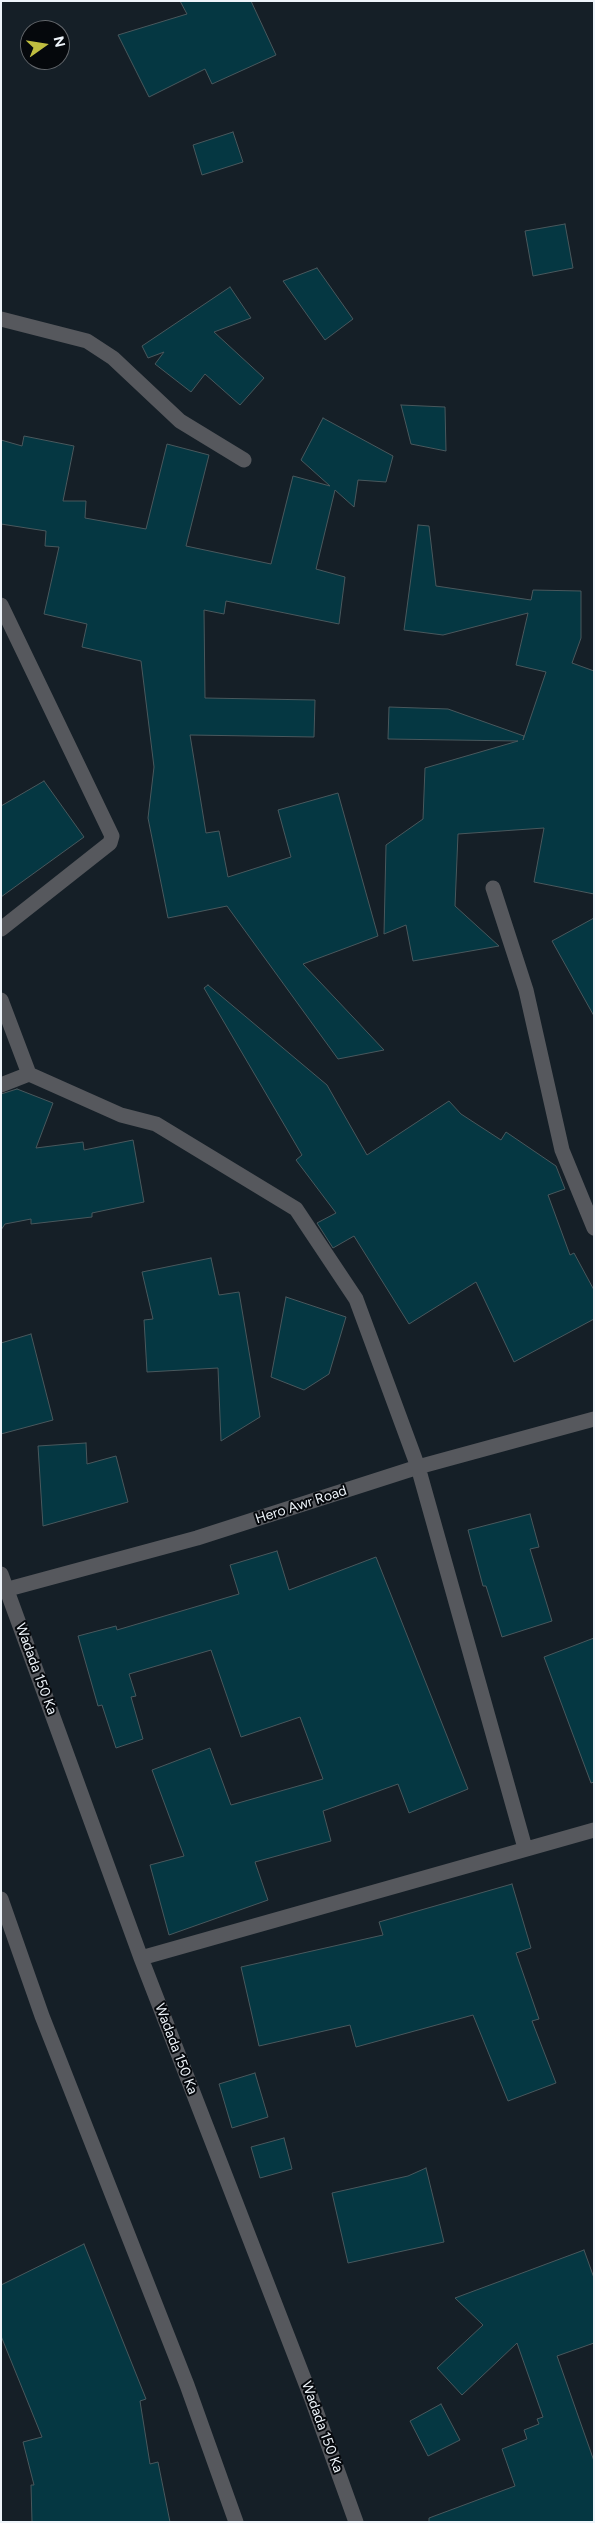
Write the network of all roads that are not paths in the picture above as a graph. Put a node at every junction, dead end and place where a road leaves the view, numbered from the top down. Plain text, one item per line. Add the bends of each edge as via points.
1 (1, 319) edge
2 (244, 460) dead end
3 (1, 605) edge
4 (493, 888) dead end
5 (1, 929) edge
6 (1, 1000) edge
7 (29, 1074) junction
8 (1, 1085) edge
9 (594, 1228) edge
10 (594, 1419) edge
11 (418, 1467) junction
12 (1, 1574) edge
13 (4, 1590) edge
14 (594, 1830) edge
15 (525, 1848) junction
16 (1, 1899) edge
17 (141, 1958) junction
18 (236, 2522) edge
19 (356, 2522) edge

1 - 2 street via 87,341 113,358 180,421
3 - 5 street via 112,836 110,843
4 - 9 street via 526,990 562,1150
6 - 7 street
7 - 8 street
7 - 11 street via 121,1115 156,1124 296,1209 356,1299
10 - 11 street, Hero Awr Road
11 - 13 street, Hero Awr Road via 197,1538
11 - 15 street
12 - 13 street, Wadada 150 Ka
13 - 17 street, Wadada 150 Ka
14 - 15 street
15 - 17 street
16 - 18 street via 42,2016 187,2385
17 - 19 street, Wadada 150 Ka

